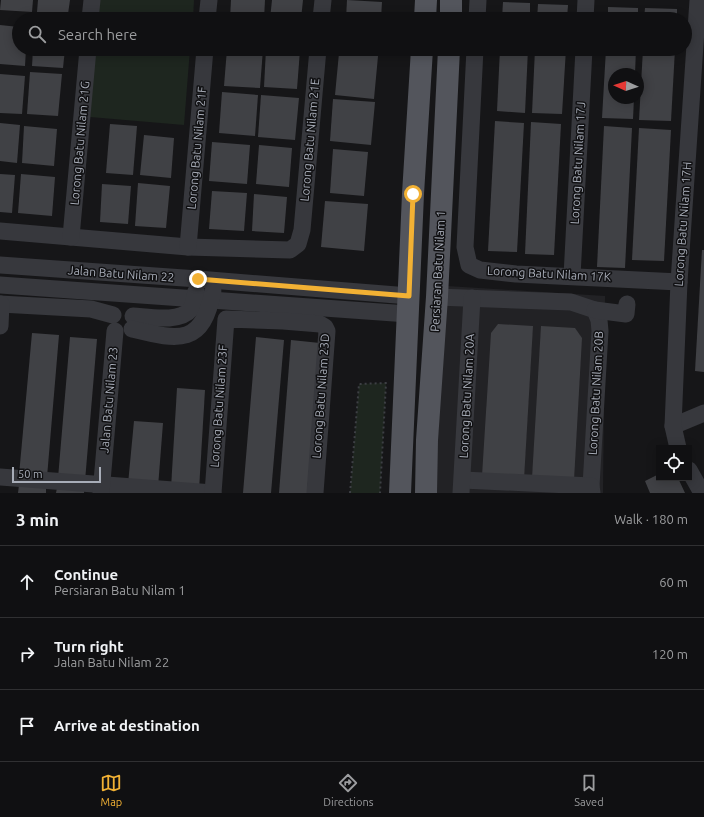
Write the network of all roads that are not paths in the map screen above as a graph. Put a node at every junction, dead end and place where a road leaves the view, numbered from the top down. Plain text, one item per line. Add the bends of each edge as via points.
1 (92, 0) edge
2 (209, 0) edge
3 (323, 0) edge
4 (426, 0) edge
5 (451, 0) edge
6 (478, 0) edge
7 (586, 0) edge
8 (698, 0) edge
9 (91, 12) edge
10 (208, 12) edge
11 (322, 12) edge
12 (425, 12) edge
13 (450, 12) edge
14 (477, 12) edge
15 (585, 12) edge
16 (87, 56) edge
17 (204, 56) edge
18 (317, 56) edge
19 (422, 56) edge
20 (449, 56) edge
21 (475, 56) edge
22 (584, 56) edge
23 (443, 176) junction
24 (0, 231) edge
25 (71, 237) junction
26 (188, 247) junction
27 (0, 265) edge
28 (122, 274) junction
29 (572, 276) junction
30 (207, 280) junction
31 (679, 282) junction
32 (0, 285) edge
33 (119, 293) junction
34 (437, 297) junction
35 (472, 298) junction
36 (194, 300) junction
37 (211, 301) junction
38 (1, 304) edge
39 (627, 304) dead end
40 (411, 305) junction
41 (595, 310) junction
42 (226, 319) joint
43 (122, 320) junction
44 (0, 326) edge
45 (704, 413) edge
46 (673, 426) junction
47 (427, 440) junction
48 (677, 445) edge
49 (692, 475) edge
50 (0, 477) edge
51 (462, 487) edge
52 (102, 489) edge
53 (591, 490) edge
54 (213, 493) edge
55 (315, 493) edge
56 (400, 493) edge
57 (426, 493) edge
58 (702, 493) edge

1 - 9 street
2 - 10 street
3 - 11 street
4 - 12 main road
5 - 13 main road
6 - 14 street
7 - 15 street
8 - 31 street, Lorong Batu Nilam 17H
16 - 25 street, Lorong Batu Nilam 21G
17 - 26 street, Lorong Batu Nilam 21F
18 - 26 street, Lorong Batu Nilam 21E via 302,230 298,244 290,250
19 - 40 main road via 413,194
20 - 23 main road, Persiaran Batu Nilam 1
21 - 29 street, Lorong Batu Nilam 17K via 465,247 469,265 480,270 516,274
22 - 29 street, Lorong Batu Nilam 17J
23 - 34 main road, Persiaran Batu Nilam 1
23 - 40 main road via 434,198 426,283
24 - 25 street
25 - 26 street
27 - 28 street, Jalan Batu Nilam 22
28 - 30 street, Jalan Batu Nilam 22
28 - 33 street, Jalan Batu Nilam 23
29 - 31 street, Lorong Batu Nilam 17K
30 - 36 street
30 - 37 street
30 - 40 street, Jalan Batu Nilam 22
31 - 46 street, Lorong Batu Nilam 17H
32 - 33 street, Jalan Batu Nilam 22
33 - 36 street, Jalan Batu Nilam 22
33 - 43 street, Jalan Batu Nilam 23
34 - 35 street
34 - 47 main road, Persiaran Batu Nilam 1
35 - 41 street via 571,302
35 - 51 street, Lorong Batu Nilam 20A
36 - 37 street, Jalan Batu Nilam 22
36 - 43 street via 184,315 173,318
37 - 40 street, Jalan Batu Nilam 22
37 - 43 street via 201,325 185,336 170,336
38 - 43 street via 91,309
38 - 44 street
39 - 41 street via 626,314
40 - 47 main road via 426,340 422,419
40 - 56 main road
41 - 53 street, Lorong Batu Nilam 20B via 600,332
42 - 54 street, Lorong Batu Nilam 23F
42 - 55 street, Lorong Batu Nilam 23D via 290,321 320,324 325,327 327,331
43 - 52 street, Jalan Batu Nilam 23
45 - 46 street
46 - 48 street, Lorong Batu Nilam 17H
47 - 57 main road, Persiaran Batu Nilam 1
49 - 58 street
50 - 52 street
51 - 53 street via 530,482
52 - 54 street

